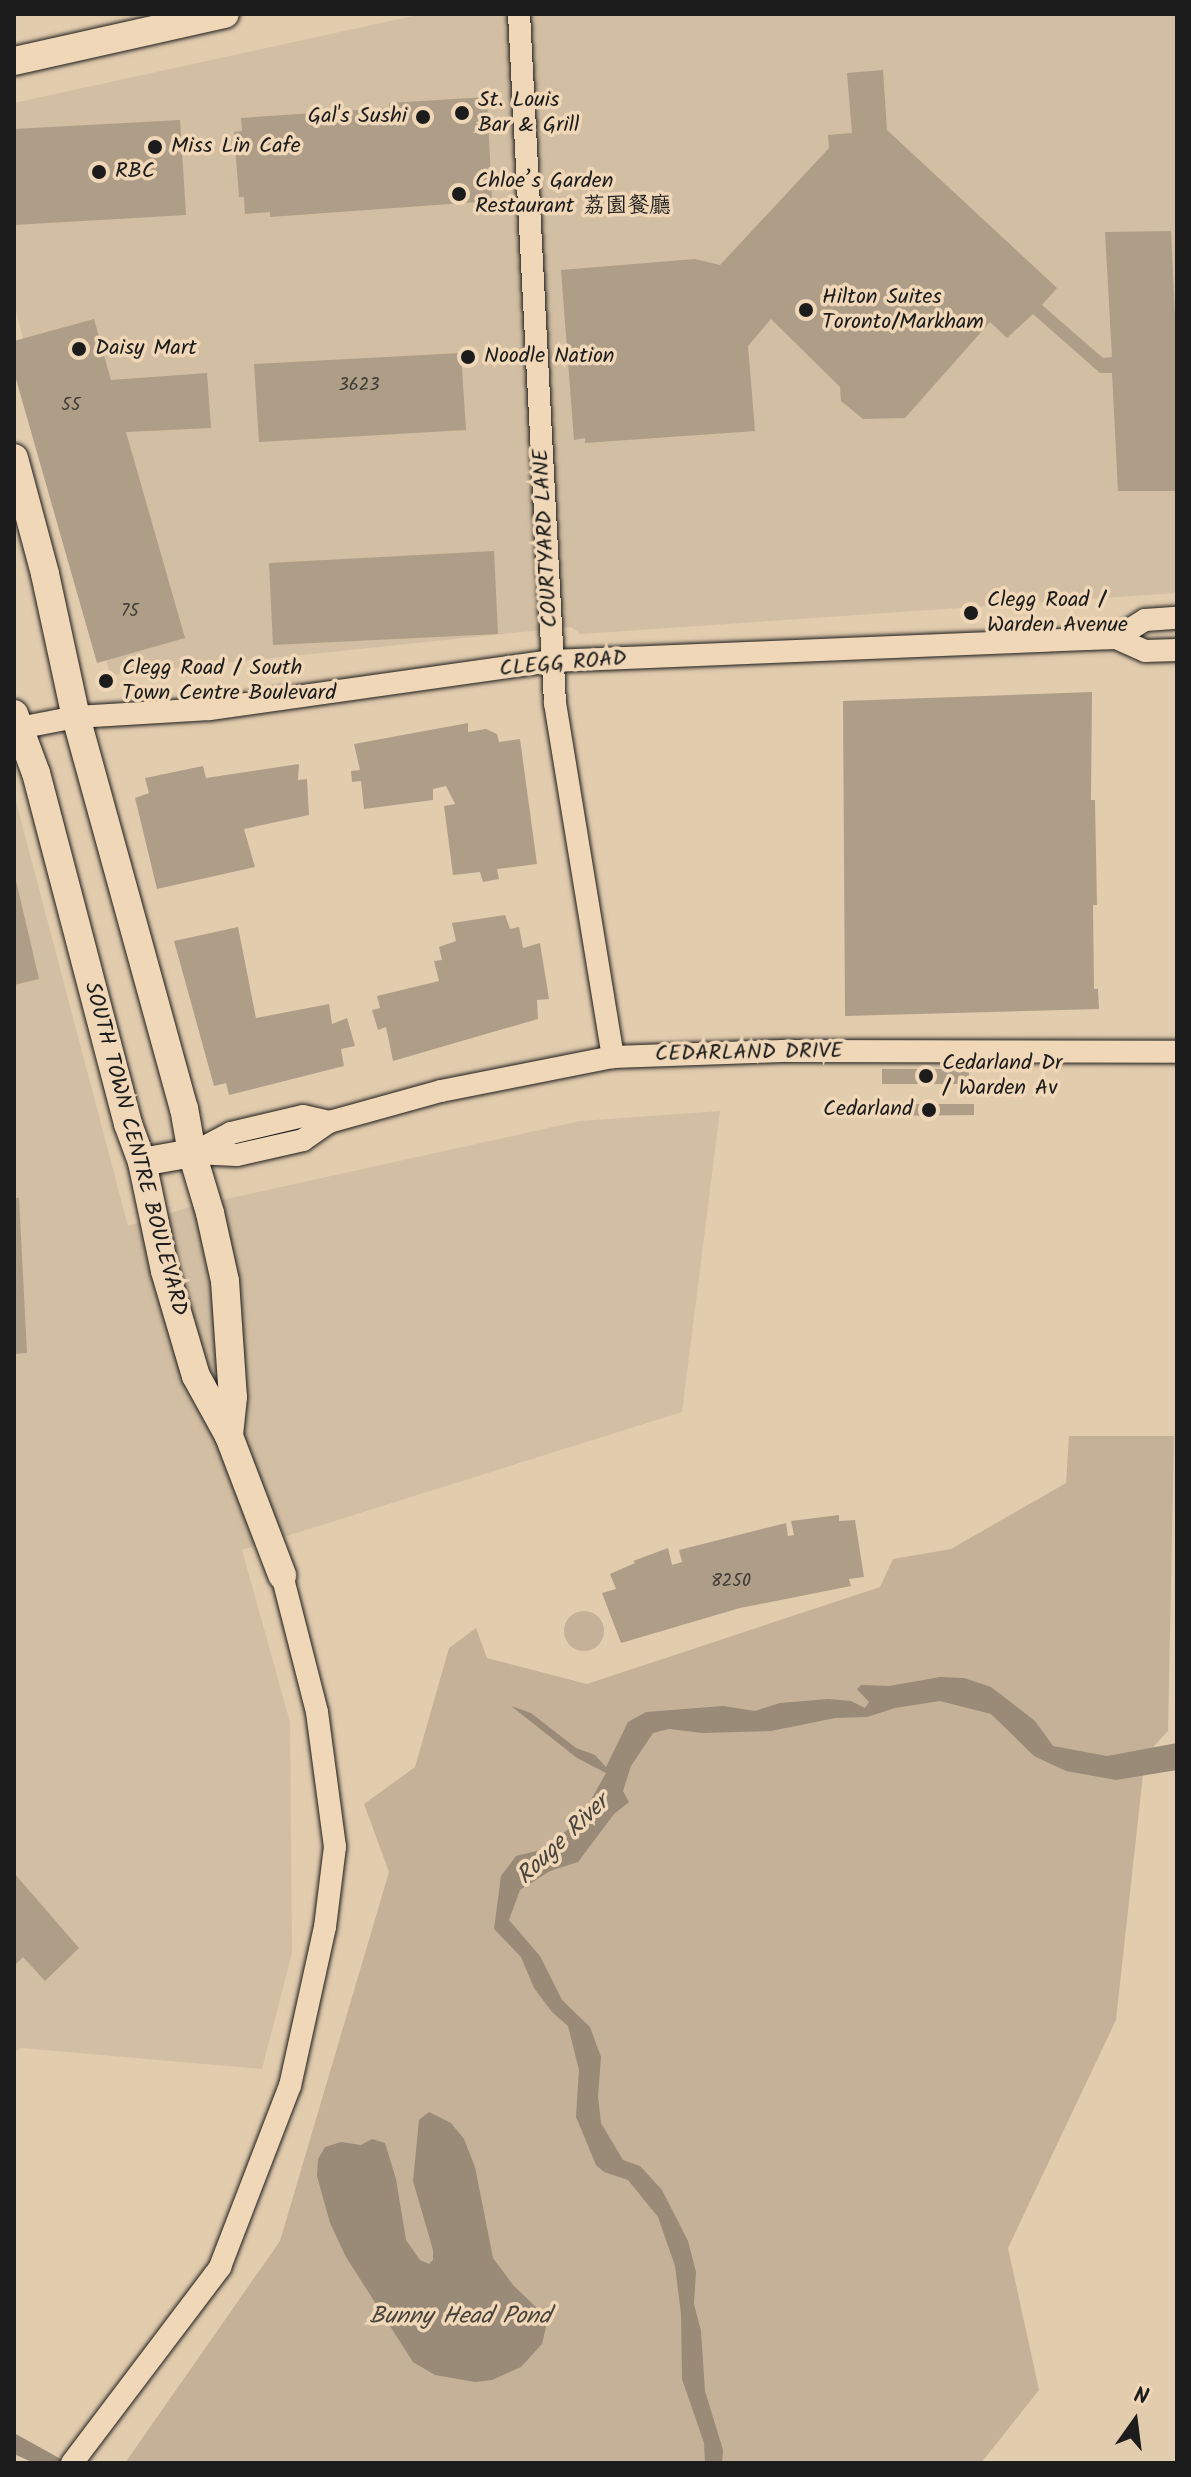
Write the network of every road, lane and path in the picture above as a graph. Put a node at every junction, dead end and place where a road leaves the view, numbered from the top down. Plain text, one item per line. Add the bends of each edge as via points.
1 (225, 14) edge
2 (519, 14) edge
3 (14, 61) edge
4 (14, 458) edge
5 (1177, 618) edge
6 (1116, 638) junction
7 (1177, 650) edge
8 (552, 661) junction
9 (76, 717) junction
10 (15, 724) edge
11 (1177, 1052) edge
12 (613, 1057) junction
13 (192, 1153) junction
14 (142, 1162) junction
15 (228, 1315) junction
16 (183, 1330) junction
17 (229, 1436) junction
18 (282, 1575) joint
19 (72, 2463) edge

1 - 3 main road
2 - 8 street, COURTYARD LANE
4 - 9 main road
5 - 6 street, CLEGG ROAD via 1145,620
6 - 7 street, CLEGG ROAD via 1145,651
6 - 8 street, CLEGG ROAD
8 - 9 street, CLEGG ROAD via 210,709
8 - 12 street, COURTYARD LANE
9 - 10 street, CLEGG ROAD
9 - 13 main road
10 - 14 main road, SOUTH TOWN CENTRE BOULEVARD via 36,773
11 - 12 street, CEDARLAND DRIVE via 789,1051
12 - 13 street, CEDARLAND DRIVE via 441,1091 329,1122 290,1143 237,1155
13 - 14 main road, CEDARLAND DRIVE
13 - 15 main road via 213,1226
14 - 16 main road, SOUTH TOWN CENTRE BOULEVARD
15 - 16 main road via 206,1327
15 - 17 main road via 233,1397
16 - 17 main road, SOUTH TOWN CENTRE BOULEVARD via 196,1376
17 - 18 main road, SOUTH TOWN CENTRE BOULEVARD
18 - 19 street via 317,1712 335,1847 325,1927 290,2086 220,2267

